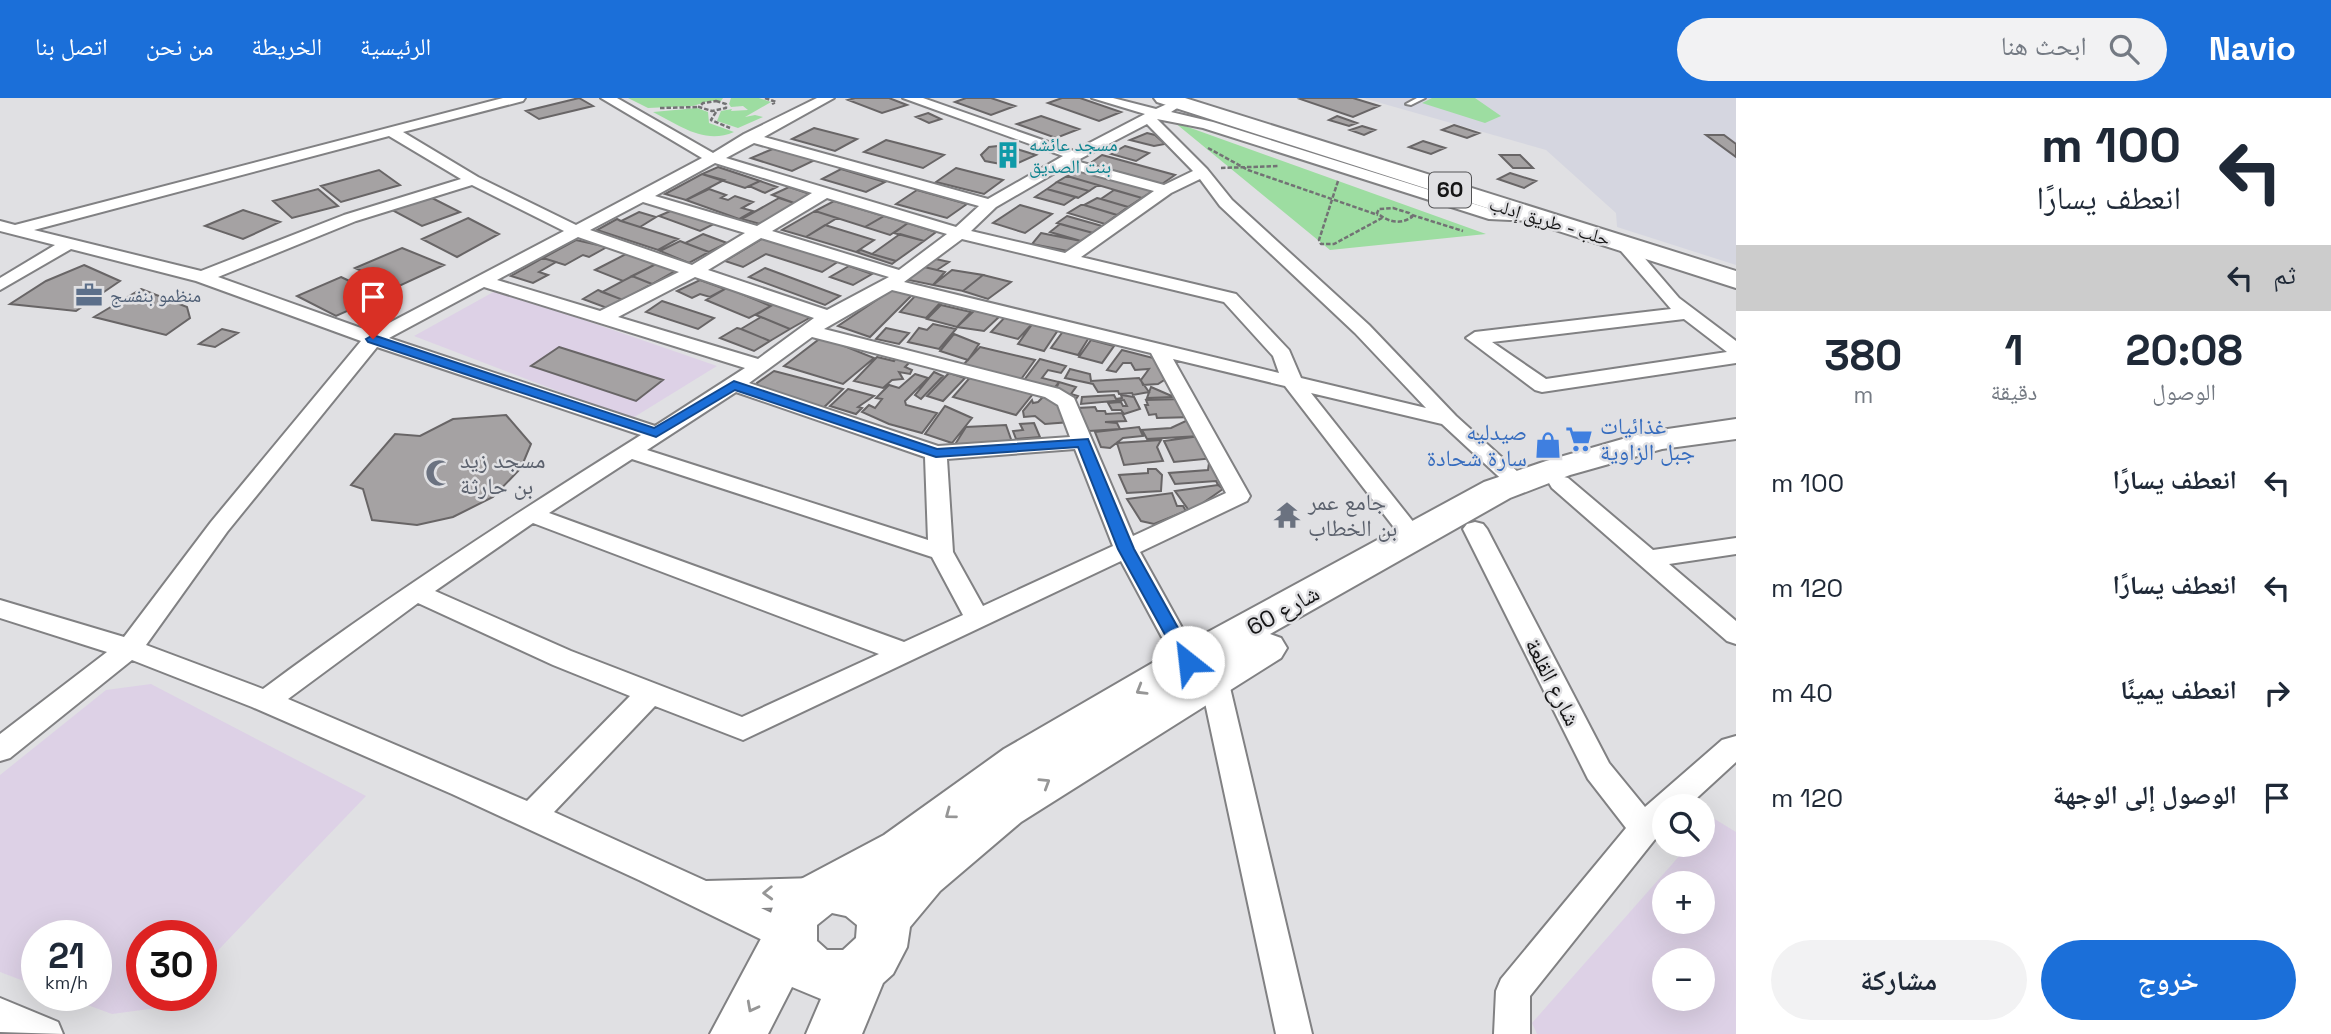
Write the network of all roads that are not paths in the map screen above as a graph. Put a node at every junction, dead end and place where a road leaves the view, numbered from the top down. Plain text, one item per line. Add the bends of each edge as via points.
1 (518, 98) edge
2 (608, 98) edge
3 (827, 98) edge
4 (910, 98) edge
5 (1099, 98) edge
6 (1422, 98) edge
7 (1409, 104) dead end
8 (1169, 106) edge
9 (389, 130) junction
10 (750, 137) junction
11 (712, 158) junction
12 (1069, 159) junction
13 (1207, 170) junction
14 (473, 180) junction
15 (1166, 190) junction
16 (824, 193) junction
17 (640, 196) junction
18 (990, 204) junction
19 (4, 230) edge
20 (576, 231) junction
21 (760, 232) junction
22 (959, 233) junction
23 (68, 244) junction
24 (1623, 244) junction
25 (1069, 258) junction
26 (694, 271) junction
27 (1736, 272) edge
28 (202, 277) junction
29 (895, 280) junction
30 (482, 281) junction
31 (1736, 281) edge
32 (0, 285) edge
33 (1686, 313) junction
34 (828, 317) junction
35 (601, 318) junction
36 (811, 331) junction
37 (373, 339) junction
38 (1736, 350) edge
39 (1159, 351) junction
40 (1736, 357) edge
41 (761, 366) junction
42 (1293, 383) junction
43 (734, 385) junction
44 (1449, 420) junction
45 (1736, 429) edge
46 (656, 433) junction
47 (1736, 440) edge
48 (1083, 442) junction
49 (628, 451) junction
50 (936, 453) junction
51 (1518, 482) junction
52 (1560, 483) junction
53 (531, 514) junction
54 (1475, 528) junction
55 (1414, 538) junction
56 (1736, 546) edge
57 (1126, 549) junction
58 (941, 552) junction
59 (1649, 559) junction
60 (416, 592) junction
61 (0, 609) edge
62 (978, 618) junction
63 (1736, 635) edge
64 (130, 648) junction
65 (905, 653) junction
66 (1201, 671) junction
67 (650, 693) junction
68 (267, 701) junction
69 (1736, 747) edge
70 (0, 750) edge
71 (1681, 794) edge
72 (1652, 811) edge
73 (531, 816) junction
74 (1652, 822) edge
75 (830, 891) junction
76 (705, 895) junction
77 (789, 938) junction
78 (856, 995) edge
79 (0, 1015) edge
80 (45, 1034) edge
81 (738, 1034) edge
82 (1294, 1034) edge
83 (1512, 1034) edge

1 - 9 street
2 - 11 street
3 - 10 street
4 - 12 street
5 - 8 street via 1126,107
6 - 7 lane
8 - 12 street
8 - 13 street
8 - 24 main road, حلب - طريق إدلب / 60
8 - 27 main road, حلب - طريق إدلب / 60
9 - 14 street
9 - 19 street
10 - 11 street
10 - 18 street
11 - 16 street
11 - 17 street
12 - 15 street
12 - 18 street
13 - 15 street
13 - 44 street via 1226,203 1362,329
14 - 20 street
14 - 28 street via 350,218
15 - 25 street
16 - 21 street
16 - 22 street
17 - 20 street
17 - 21 street
18 - 22 street
19 - 23 street
20 - 26 street
20 - 30 street
21 - 26 street
21 - 29 street
22 - 25 street
22 - 29 street
23 - 28 street
23 - 32 street
24 - 31 main road, حلب - طريق إدلب / 60
24 - 33 street
25 - 42 street via 1230,298 1282,354
26 - 34 street
26 - 35 street
28 - 37 street
29 - 34 street
29 - 39 street
30 - 35 street
30 - 37 street
33 - 38 street
33 - 40 street via 1475,338 1542,386
34 - 36 street
35 - 41 street
36 - 41 street
36 - 48 street via 1052,393 1067,402
37 - 46 street
37 - 64 street via 219,527
39 - 42 street
39 - 57 street via 1239,496
41 - 43 street
42 - 44 street
42 - 55 street
43 - 46 street
43 - 50 street
44 - 51 street
45 - 51 main road, شارع 60 via 1659,439
46 - 49 street
47 - 52 main road, شارع 60 via 1678,450
48 - 50 street
48 - 57 street
49 - 53 street
49 - 58 street
50 - 58 street
51 - 55 main road, شارع 60
52 - 54 main road, شارع 60 via 1518,501
52 - 59 street
53 - 60 street
53 - 65 street
54 - 66 main road, شارع 60 via 1349,598
54 - 72 street, شارع القلعة via 1598,771
55 - 66 main road, شارع 60
56 - 59 street
57 - 62 street
57 - 66 street
58 - 62 street
59 - 63 street
60 - 67 street
60 - 68 street
61 - 64 street
62 - 65 street
64 - 68 street
64 - 70 street
65 - 67 street via 743,729
66 -> 75 main road, شارع 60 via 1020,762 901,850
78 -> 66 main road, شارع 60 via 922,876 1004,808
66 - 82 street
67 - 73 street
68 - 73 street
69 - 71 street
73 - 76 street
74 - 83 street via 1513,991
75 -> 76 street
75 - 77 main road, شارع 60 via 799,907
75 - 78 main road via 862,897 875,908
76 - 77 street
77 - 78 main road via 794,954 806,967 824,975 843,976
77 -> 81 main road
79 - 80 street

